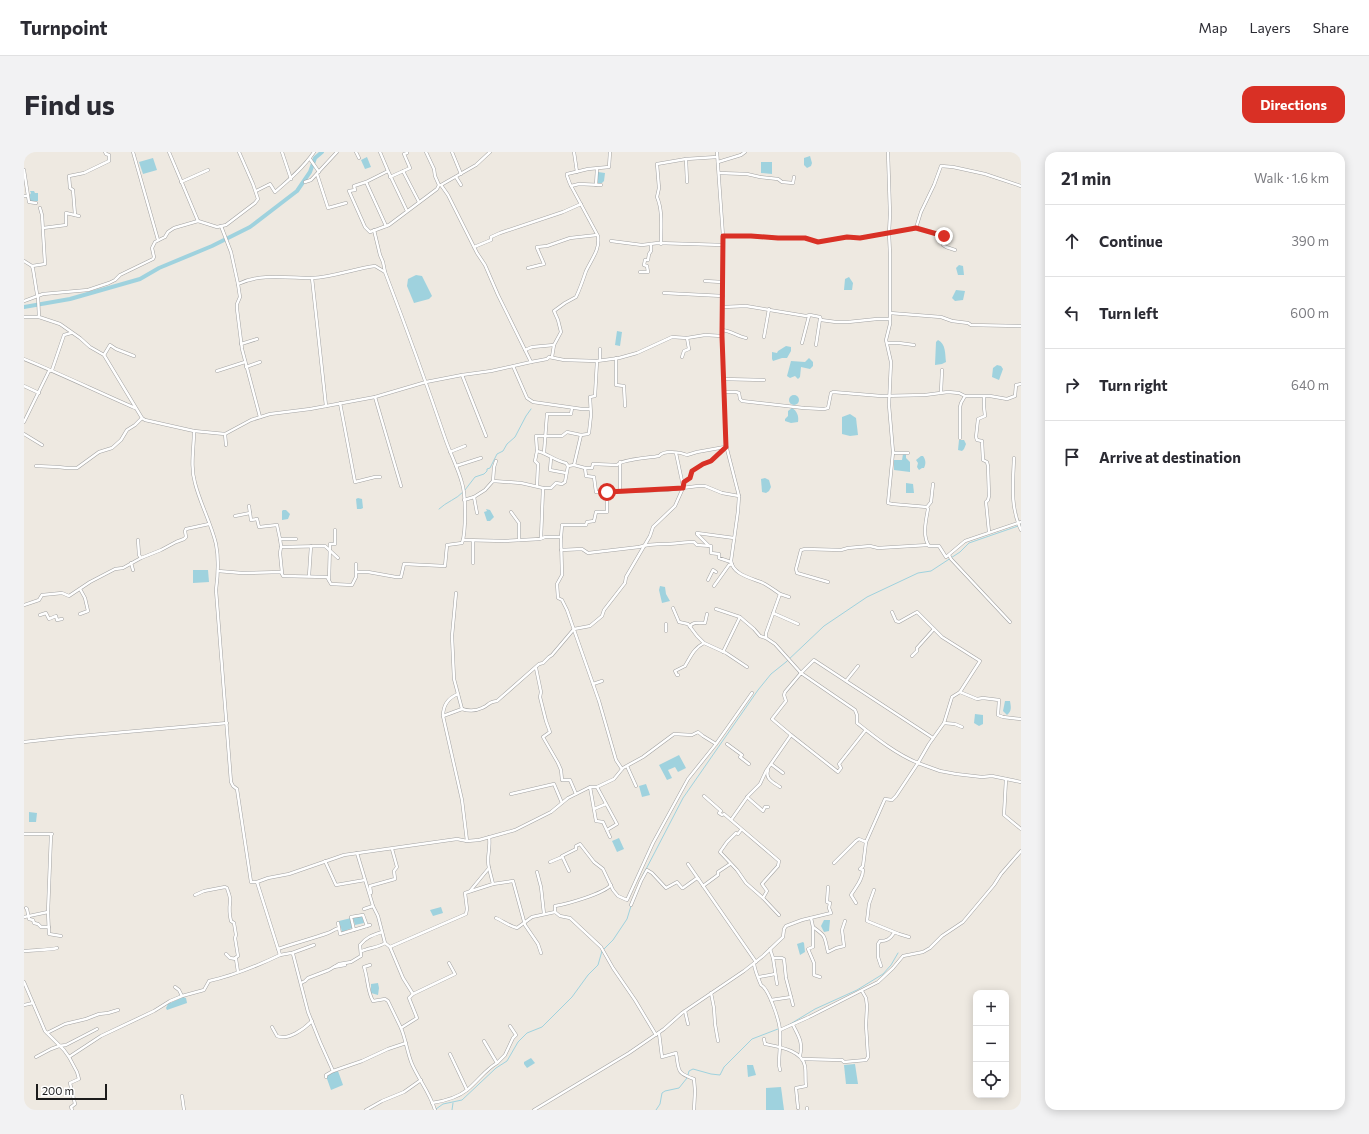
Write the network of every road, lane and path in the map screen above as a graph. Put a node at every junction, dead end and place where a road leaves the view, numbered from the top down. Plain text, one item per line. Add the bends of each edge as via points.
1 (104, 152) edge
2 (133, 152) edge
3 (169, 152) edge
4 (239, 152) edge
5 (282, 152) edge
6 (314, 152) edge
7 (337, 152) edge
8 (356, 152) edge
9 (380, 152) edge
10 (407, 152) edge
11 (426, 152) edge
12 (452, 152) edge
13 (490, 152) edge
14 (574, 152) edge
15 (610, 152) edge
16 (717, 152) edge
17 (745, 152) edge
18 (888, 152) edge
19 (717, 157) junction
20 (359, 158) dead end
21 (310, 159) junction
22 (686, 159) junction
23 (718, 162) junction
24 (597, 168) junction
25 (24, 170) edge
26 (208, 170) dead end
27 (388, 171) junction
28 (403, 171) junction
29 (319, 172) junction
30 (577, 172) junction
31 (719, 173) junction
32 (317, 174) junction
33 (461, 174) junction
34 (390, 177) junction
35 (456, 177) junction
36 (794, 177) dead end
37 (291, 179) junction
38 (181, 182) junction
39 (305, 182) dead end
40 (366, 182) junction
41 (687, 182) dead end
42 (440, 185) junction
43 (461, 185) dead end
44 (596, 185) junction
45 (601, 185) dead end
46 (571, 186) junction
47 (1021, 186) edge
48 (256, 191) junction
49 (26, 196) edge
50 (346, 202) dead end
51 (419, 202) junction
52 (36, 203) dead end
53 (581, 204) junction
54 (40, 208) dead end
55 (407, 211) junction
56 (75, 215) junction
57 (79, 216) dead end
58 (198, 221) junction
59 (221, 226) junction
60 (386, 226) junction
61 (43, 228) junction
62 (916, 228) junction
63 (374, 230) junction
64 (889, 233) junction
65 (597, 235) junction
66 (723, 236) junction
67 (158, 240) junction
68 (611, 241) dead end
69 (651, 244) junction
70 (661, 244) junction
71 (723, 245) junction
72 (474, 247) junction
73 (955, 250) dead end
74 (24, 261) edge
75 (32, 266) junction
76 (528, 268) dead end
77 (385, 272) junction
78 (640, 272) dead end
79 (312, 278) junction
80 (705, 282) dead end
81 (723, 282) junction
82 (238, 284) junction
83 (664, 293) dead end
84 (38, 296) junction
85 (723, 296) junction
86 (24, 301) edge
87 (722, 307) junction
88 (769, 309) junction
89 (890, 313) junction
90 (809, 316) junction
91 (820, 316) junction
92 (24, 317) edge
93 (39, 317) junction
94 (890, 319) junction
95 (1021, 326) edge
96 (722, 330) junction
97 (72, 332) junction
98 (722, 336) junction
99 (687, 338) junction
100 (746, 338) dead end
101 (764, 338) dead end
102 (257, 340) dead end
103 (802, 343) dead end
104 (887, 343) junction
105 (241, 344) junction
106 (554, 345) junction
107 (816, 345) dead end
108 (914, 345) dead end
109 (600, 349) dead end
110 (525, 350) junction
111 (104, 355) junction
112 (134, 356) dead end
113 (552, 357) junction
114 (682, 357) dead end
115 (616, 358) junction
116 (24, 359) edge
117 (598, 360) junction
118 (244, 362) junction
119 (260, 362) dead end
120 (531, 362) junction
121 (513, 366) junction
122 (246, 367) junction
123 (52, 370) junction
124 (942, 370) dead end
125 (217, 371) dead end
126 (462, 375) junction
127 (724, 379) junction
128 (764, 380) dead end
129 (426, 382) junction
130 (1021, 384) edge
131 (24, 386) edge
132 (724, 392) junction
133 (941, 392) junction
134 (39, 393) junction
135 (889, 395) junction
136 (965, 396) junction
137 (375, 397) junction
138 (984, 397) junction
139 (340, 403) junction
140 (326, 406) junction
141 (625, 406) dead end
142 (136, 408) junction
143 (572, 408) junction
144 (590, 409) junction
145 (260, 417) junction
146 (142, 418) junction
147 (24, 422) edge
148 (194, 431) junction
149 (24, 434) edge
150 (225, 434) junction
151 (581, 435) junction
152 (486, 436) dead end
153 (545, 437) junction
154 (960, 438) dead end
155 (42, 445) dead end
156 (226, 445) dead end
157 (465, 446) dead end
158 (726, 447) junction
159 (537, 451) junction
160 (450, 452) junction
161 (893, 452) junction
162 (676, 453) junction
163 (908, 453) dead end
164 (544, 454) junction
165 (481, 458) dead end
166 (551, 458) junction
167 (1014, 458) dead end
168 (496, 461) dead end
169 (620, 462) junction
170 (574, 465) junction
171 (36, 466) dead end
172 (456, 466) junction
173 (568, 466) junction
174 (585, 468) junction
175 (566, 473) junction
176 (380, 477) dead end
177 (493, 481) junction
178 (933, 484) dead end
179 (401, 486) dead end
180 (538, 486) junction
181 (543, 488) junction
182 (683, 488) junction
183 (620, 491) junction
184 (607, 492) junction
185 (739, 496) junction
186 (474, 497) junction
187 (464, 500) junction
188 (249, 506) dead end
189 (927, 507) junction
190 (511, 512) dead end
191 (250, 513) junction
192 (477, 513) dead end
193 (235, 516) dead end
194 (209, 524) junction
195 (1019, 524) edge
196 (335, 530) dead end
197 (1021, 530) edge
198 (990, 532) junction
199 (561, 536) junction
200 (734, 538) junction
201 (280, 539) junction
202 (296, 539) dead end
203 (540, 539) junction
204 (138, 540) dead end
205 (463, 540) junction
206 (520, 540) junction
207 (473, 541) junction
208 (645, 545) junction
209 (928, 545) junction
210 (310, 546) junction
211 (709, 546) junction
212 (281, 547) junction
213 (561, 550) junction
214 (330, 552) junction
215 (949, 555) junction
216 (141, 558) junction
217 (338, 558) dead end
218 (131, 563) junction
219 (473, 563) dead end
220 (732, 563) junction
221 (356, 564) dead end
222 (132, 570) dead end
223 (218, 571) junction
224 (356, 572) junction
225 (716, 572) dead end
226 (282, 574) junction
227 (309, 576) junction
228 (708, 580) dead end
229 (329, 581) junction
230 (828, 582) dead end
231 (714, 586) dead end
232 (80, 589) junction
233 (456, 593) dead end
234 (780, 594) junction
235 (789, 598) dead end
236 (24, 605) edge
237 (673, 608) dead end
238 (716, 609) dead end
239 (892, 612) dead end
240 (774, 613) junction
241 (80, 614) dead end
242 (707, 614) dead end
243 (40, 615) dead end
244 (740, 616) junction
245 (62, 619) dead end
246 (1010, 622) dead end
247 (666, 624) dead end
248 (798, 624) dead end
249 (690, 627) junction
250 (574, 629) junction
251 (934, 629) junction
252 (666, 631) dead end
253 (766, 638) junction
254 (704, 643) junction
255 (723, 652) junction
256 (912, 656) dead end
257 (858, 666) dead end
258 (536, 667) junction
259 (747, 667) dead end
260 (801, 673) junction
261 (678, 675) dead end
262 (846, 680) junction
263 (602, 681) dead end
264 (593, 684) junction
265 (960, 692) junction
266 (752, 693) dead end
267 (458, 694) junction
268 (462, 709) junction
269 (443, 716) junction
270 (1021, 719) edge
271 (227, 723) junction
272 (944, 723) junction
273 (962, 727) dead end
274 (865, 729) junction
275 (791, 735) junction
276 (933, 738) junction
277 (24, 742) edge
278 (716, 744) junction
279 (727, 744) dead end
280 (918, 763) junction
281 (749, 764) dead end
282 (771, 764) junction
283 (627, 766) junction
284 (768, 768) junction
285 (622, 770) junction
286 (783, 772) dead end
287 (1006, 779) junction
288 (1021, 782) edge
289 (597, 786) junction
290 (636, 786) dead end
291 (590, 787) junction
292 (780, 787) dead end
293 (511, 794) dead end
294 (576, 794) junction
295 (704, 796) dead end
296 (747, 797) junction
297 (562, 803) junction
298 (606, 804) junction
299 (768, 807) dead end
300 (594, 809) junction
301 (731, 820) junction
302 (1021, 829) edge
303 (607, 830) junction
304 (741, 830) junction
305 (24, 834) edge
306 (489, 837) junction
307 (610, 837) dead end
308 (467, 841) junction
309 (866, 842) junction
310 (392, 849) junction
311 (1021, 851) edge
312 (357, 853) junction
313 (562, 857) junction
314 (325, 862) junction
315 (550, 862) dead end
316 (688, 864) dead end
317 (730, 864) junction
318 (834, 864) dead end
319 (489, 868) junction
320 (569, 871) dead end
321 (537, 872) dead end
322 (365, 880) junction
323 (699, 880) junction
324 (257, 882) junction
325 (493, 884) junction
326 (611, 885) junction
327 (703, 886) junction
328 (828, 887) dead end
329 (874, 890) dead end
330 (469, 891) junction
331 (195, 894) dead end
332 (370, 894) junction
333 (763, 898) junction
334 (856, 903) dead end
335 (631, 905) dead end
336 (373, 906) junction
337 (26, 908) dead end
338 (364, 909) dead end
339 (48, 912) junction
340 (555, 912) junction
341 (544, 914) junction
342 (779, 915) dead end
343 (29, 916) junction
344 (24, 917) edge
345 (496, 918) dead end
346 (811, 918) junction
347 (845, 921) dead end
348 (338, 923) dead end
349 (524, 923) junction
350 (812, 927) junction
351 (49, 928) junction
352 (339, 928) junction
353 (354, 930) junction
354 (382, 932) junction
355 (894, 933) junction
356 (61, 936) dead end
357 (909, 937) dead end
358 (385, 943) junction
359 (314, 945) dead end
360 (390, 947) junction
361 (57, 948) dead end
362 (278, 949) junction
363 (770, 949) junction
364 (748, 950) dead end
365 (24, 951) edge
366 (362, 951) junction
367 (291, 953) junction
368 (541, 953) dead end
369 (226, 954) dead end
370 (280, 955) junction
371 (235, 958) junction
372 (773, 958) junction
373 (449, 963) dead end
374 (755, 963) junction
375 (370, 964) dead end
376 (881, 966) dead end
377 (238, 972) junction
378 (774, 974) junction
379 (820, 976) dead end
380 (759, 977) junction
381 (24, 982) edge
382 (301, 983) junction
383 (777, 984) dead end
384 (175, 987) dead end
385 (862, 991) junction
386 (711, 992) junction
387 (413, 994) junction
388 (182, 996) junction
389 (791, 998) junction
390 (771, 1000) junction
391 (33, 1003) junction
392 (24, 1005) edge
393 (793, 1006) dead end
394 (118, 1010) dead end
395 (685, 1011) junction
396 (312, 1022) junction
397 (688, 1024) dead end
398 (793, 1024) junction
399 (510, 1026) dead end
400 (272, 1027) dead end
401 (401, 1028) junction
402 (98, 1029) dead end
403 (780, 1030) junction
404 (47, 1033) junction
405 (659, 1033) junction
406 (656, 1035) junction
407 (764, 1038) dead end
408 (484, 1041) dead end
409 (718, 1041) dead end
410 (406, 1043) junction
411 (59, 1046) junction
412 (779, 1048) junction
413 (450, 1054) dead end
414 (36, 1057) dead end
415 (69, 1057) junction
416 (801, 1058) junction
417 (497, 1063) junction
418 (780, 1070) dead end
419 (333, 1071) junction
420 (326, 1077) dead end
421 (421, 1080) junction
422 (467, 1090) junction
423 (182, 1096) dead end
424 (432, 1103) junction
425 (798, 1108) dead end
426 (72, 1110) edge
427 (184, 1110) edge
428 (366, 1110) edge
429 (435, 1110) edge
430 (534, 1110) edge
431 (694, 1110) edge

1 - 56 street via 109,155 109,161 69,176
2 - 67 street
3 - 38 street
4 - 48 street
5 - 37 street
6 - 21 street
7 - 29 street
8 - 20 street
9 - 27 street
10 - 28 street via 404,154 410,168
11 - 42 street
12 - 33 street
13 - 33 street
14 - 30 street
15 - 24 street via 609,167
16 - 19 street
17 - 23 street
18 - 64 street
19 - 22 street
19 - 23 street
21 - 29 street
21 - 37 street
22 - 41 street
22 - 70 street via 657,164
23 - 31 street
24 - 30 street
24 - 44 street
25 - 49 street
26 - 38 street
27 - 34 street
27 - 40 street
28 - 34 street
28 - 51 street
29 - 32 street
30 - 46 street via 567,176
31 - 36 street via 747,174 793,183
31 - 66 street
32 - 39 street via 312,180
32 - 50 street via 328,208
33 - 35 street
34 - 55 street
35 - 42 street
35 - 43 street
37 - 48 street via 276,192 270,184
38 - 58 street
40 - 60 street
40 - 63 street via 354,186 355,190 349,191 365,227 370,232
42 - 51 street
42 - 72 street via 448,195
44 - 45 street
44 - 46 street
46 - 53 street
47 - 62 street via 985,174 940,166
48 - 59 street via 258,199 226,225
49 - 52 street via 29,202
51 - 55 street
53 - 65 street
53 - 72 street via 490,237 491,240
54 - 61 street
55 - 60 street
56 - 57 street
56 - 61 street via 66,213 66,225
58 - 59 street
58 - 67 street via 174,228
59 - 82 street via 231,252
60 - 63 street
61 - 75 street via 45,264
62 - 64 street
62 - 73 street via 944,236 943,245
63 - 77 street
64 - 66 street via 818,242 805,238
64 - 89 street
65 - 76 street via 570,238 537,247 544,264
65 - 106 street via 599,243 596,254 576,297 554,311 561,332
66 - 71 street
67 - 84 street via 152,248 153,259 109,283 88,290
68 - 69 street
69 - 70 street
69 - 78 street via 651,251 644,265 648,272
70 - 71 street
71 - 81 street
72 - 110 street
74 - 75 street
75 - 84 street
77 - 79 street via 374,266
77 - 129 street
79 - 82 street via 251,279
79 - 140 street
80 - 81 street
81 - 85 street
82 - 105 street via 240,297 237,309
83 - 85 street
84 - 86 street
84 - 93 street
85 - 87 street
87 - 88 street via 746,306
87 - 96 street
88 - 90 street
88 - 101 street
89 - 94 street
89 - 95 street via 940,316 971,325
90 - 91 street
90 - 103 street
91 - 94 street via 821,320 836,322
91 - 107 street
92 - 93 street
93 - 97 street via 60,324
94 - 104 street
96 - 98 street
96 - 100 street
97 - 111 street
97 - 123 street via 64,336
98 - 99 street
98 - 127 street
99 - 114 street via 689,349 684,351
99 - 115 street via 672,337 637,353
102 - 105 street
104 - 108 street
104 - 135 street via 891,362
105 - 118 street
106 - 110 street
106 - 113 street
109 - 117 street
110 - 120 street
111 - 112 street via 110,345
111 - 142 street
113 - 117 street via 564,360
113 - 120 street
115 - 117 street
115 - 141 street via 616,386 624,386
116 - 123 street
117 - 144 street via 595,396 590,396
118 - 122 street
118 - 125 street
119 - 122 street
120 - 121 street
121 - 126 street
121 - 143 street via 527,398 533,402
122 - 145 street
123 - 134 street via 49,371
123 - 142 street
124 - 133 street
126 - 129 street
126 - 152 street
127 - 128 street
127 - 132 street
129 - 137 street
129 - 160 street
130 - 138 street via 1016,386 1015,396 1012,398
131 - 134 street
132 - 135 street via 736,392 742,401 817,409 828,408 832,392
132 - 158 street
133 - 135 street via 925,395
133 - 136 street
134 - 147 street
135 - 161 street
136 - 138 street
136 - 154 street via 960,407
137 - 139 street
137 - 179 street
138 - 198 street via 985,416 978,419 976,438 982,441 983,460 988,466 989,496 986,507
139 - 140 street
139 - 176 street via 355,482
140 - 145 street
142 - 146 street
143 - 144 street
143 - 153 street via 571,414 547,414
144 - 151 street via 588,434
145 - 150 street
146 - 148 street
146 - 171 street via 127,430 112,448 99,452 77,468
148 - 150 street
148 - 194 street via 193,476
149 - 155 street
150 - 156 street
151 - 153 street via 567,432 562,436
151 - 170 street
153 - 159 street via 536,436
153 - 164 street
157 - 160 street
158 - 162 street via 687,455
158 - 182 street via 711,461 692,471
158 - 185 street
159 - 164 street
159 - 180 street via 535,461 538,464
160 - 172 street
161 - 163 street
161 - 189 street via 888,503
162 - 169 street via 665,452 648,459
162 - 182 street
164 - 166 street
165 - 172 street
166 - 173 street
166 - 175 street via 550,470
167 - 195 street via 1012,499
168 - 177 street
169 - 174 street via 617,465 593,464 592,468
169 - 183 street
170 - 173 street
170 - 174 street
172 - 187 street
173 - 175 street
174 - 184 street via 586,476 594,477 596,492
175 - 181 street via 564,483
177 - 180 street
177 - 186 street
178 - 189 street via 931,502
180 - 181 street
181 - 203 street
182 - 183 street
182 - 185 street via 705,486
182 - 208 street via 675,506 653,527
183 - 184 street
184 - 199 street via 606,512 596,512 594,521 586,524 562,526
185 - 200 street
186 - 187 street
186 - 192 street
187 - 205 street
188 - 191 street
189 - 209 street via 925,536
190 - 206 street via 518,523
191 - 193 street
191 - 201 street via 251,520 257,519 258,527 277,525
194 - 216 street via 186,529 184,539
194 - 223 street via 217,549
195 - 197 street
195 - 198 street
196 - 214 street via 335,544 330,544
198 - 215 street via 965,542
199 - 203 street
199 - 213 street
200 - 211 street via 697,533
200 - 220 street
201 - 202 street
201 - 212 street
203 - 206 street
204 - 216 street
205 - 207 street
205 - 224 street via 462,544 447,545 446,566 404,564 401,577
206 - 207 street
207 - 219 street
208 - 211 street via 694,542 697,545
208 - 213 street via 588,552 582,549
208 - 250 street via 625,583 602,616 590,626
209 - 215 street via 939,546 946,557
209 - 230 street via 801,550 797,573
210 - 212 street
210 - 214 street via 325,546
210 - 227 street
211 - 220 street via 712,552 719,554 719,558
212 - 226 street
213 - 250 street via 562,576 557,584 558,598 562,600
214 - 217 street
214 - 229 street
215 - 246 street
216 - 218 street
218 - 222 street
218 - 232 street
220 - 231 street
220 - 234 street via 736,571
221 - 224 street
223 - 226 street
223 - 271 street via 216,590
224 - 229 street via 352,585 331,584
225 - 228 street via 713,570
226 - 227 street
227 - 229 street via 327,577
232 - 236 street via 69,596 62,593 42,594 39,600
232 - 241 street via 88,611
233 - 267 street via 452,636 454,679
234 - 235 street
234 - 240 street
237 - 249 street via 679,622
238 - 244 street
239 - 251 street via 899,622 917,612
240 - 248 street
240 - 253 street
242 - 249 street via 705,622 692,624
243 - 245 street via 46,613 49,619 56,616 57,620
244 - 253 street via 760,636
244 - 255 street
247 - 252 street
249 - 254 street
250 - 258 street via 552,655
250 - 264 street
251 - 256 street
251 - 265 street via 980,661
253 - 260 street via 775,644
254 - 255 street
254 - 261 street via 692,652 686,666 675,671
255 - 259 street
257 - 262 street
258 - 268 street via 497,701 490,702 482,708 468,711
258 - 294 street via 540,697 550,732 543,737 558,763 562,780 570,780
260 - 262 street via 814,660
260 - 274 street via 855,710 857,723
260 - 275 street via 785,692 786,701 772,719
262 - 276 street
263 - 264 street
264 - 285 street via 616,760
265 - 270 street via 977,698 999,700 998,715
265 - 272 street via 952,697
266 - 278 street
267 - 268 street
267 - 269 street via 449,698
268 - 269 street
269 - 308 street via 462,800
271 - 277 street
271 - 324 street via 231,782 237,789 251,882
272 - 273 street
272 - 276 street
274 - 275 street via 839,764 841,768 838,772
274 - 280 street
275 - 282 street
276 - 280 street
278 - 283 street via 698,732 692,735 674,734
278 - 326 street via 688,779 627,900 618,896
279 - 281 street via 740,753 740,757
280 - 287 street via 956,774
280 - 309 street via 896,796 892,800 885,799
282 - 284 street
282 - 286 street
283 - 285 street
283 - 290 street
284 - 292 street via 768,778
284 - 296 street via 760,784
285 - 289 street via 614,779
287 - 288 street
287 - 302 street via 1004,814
289 - 291 street
289 - 298 street
291 - 294 street
291 - 300 street
293 - 297 street via 554,784
294 - 297 street
295 - 301 street via 721,811 719,813
296 - 299 street via 763,811
296 - 301 street
297 - 306 street via 551,812 515,830
298 - 300 street
298 - 303 street via 617,824
300 - 303 street via 596,821 603,822
301 - 304 street
303 - 307 street
304 - 317 street via 720,852
304 - 333 street via 779,861 778,866 762,884 766,891
305 - 339 street via 52,834
306 - 308 street
306 - 319 street
308 - 310 street via 457,839
309 - 318 street via 859,839
309 - 334 street via 863,866 860,869 863,873 851,895
310 - 312 street
310 - 332 street via 397,867 394,871 395,879 370,886 372,896
311 - 385 street via 963,922 923,952 902,956 878,982
312 - 314 street
312 - 322 street
313 - 315 street
313 - 320 street
313 - 326 street via 580,844 594,862 603,868
314 - 322 street via 336,884
314 - 324 street
316 - 323 street
317 - 327 street
317 - 333 street
319 - 325 street
319 - 330 street
321 - 341 street
322 - 332 street
323 - 327 street
323 - 335 street via 696,878 683,888 675,882 666,888 647,870
324 - 362 street
325 - 330 street
325 - 349 street via 513,881
326 - 340 street via 572,903 555,906
327 - 374 street
328 - 346 street via 827,902 830,903 831,913
329 - 355 street via 867,922
330 - 360 street via 465,893 466,914
331 - 371 street via 228,888 230,918 234,923 236,935 238,956
332 - 336 street
333 - 342 street
336 - 338 street
336 - 354 street
337 - 343 street
339 - 343 street
339 - 351 street
340 - 341 street
340 - 406 street via 570,918 601,947
341 - 349 street via 532,917
343 - 344 street
343 - 351 street via 34,923
345 - 349 street via 516,928
346 - 350 street
346 - 363 street via 786,926 783,937
347 - 350 street via 842,930 844,946 828,952 826,937
348 - 352 street
349 - 368 street
350 - 379 street via 813,947 808,949 814,963 814,975
351 - 356 street via 50,934
352 - 353 street via 340,934
352 - 362 street
353 - 353 street via 369,926 363,915 351,917
354 - 358 street
354 - 366 street via 367,938 360,945
355 - 357 street
355 - 376 street via 891,938 878,944
358 - 360 street
358 - 366 street
359 - 367 street
360 - 387 street
361 - 365 street
362 - 370 street
363 - 372 street
363 - 374 street
364 - 374 street
366 - 382 street via 361,956 348,963 339,964
367 - 370 street
367 - 382 street
369 - 371 street via 230,958
370 - 377 street
371 - 377 street
372 - 378 street
372 - 389 street via 784,959
373 - 387 street via 455,974
374 - 380 street via 755,973
374 - 386 street
375 - 401 street via 364,967 369,994 373,1000 385,998 388,1001
377 - 388 street via 210,981 204,990
378 - 380 street
378 - 383 street
380 - 390 street
381 - 391 street
382 - 396 street
384 - 388 street
385 - 398 street
385 - 416 street via 867,1006 866,1060 844,1062
386 - 395 street
386 - 409 street
387 - 401 street via 409,998 417,1018
388 - 415 street via 101,1036
389 - 390 street
389 - 393 street
390 - 403 street
391 - 392 street
391 - 404 street
394 - 404 street via 65,1024
395 - 397 street
395 - 405 street
396 - 400 street via 296,1034 280,1038
396 - 419 street
398 - 403 street
398 - 416 street via 801,1040
399 - 417 street via 516,1035
401 - 410 street
402 - 411 street
403 - 412 street
404 - 411 street
405 - 406 street
405 - 431 street via 662,1056 676,1053 679,1070 682,1074 694,1078
406 - 430 street
407 - 412 street via 766,1044
408 - 417 street
410 - 419 street
410 - 421 street
411 - 414 street
411 - 415 street
412 - 416 street
412 - 418 street
413 - 422 street
415 - 426 street via 79,1079 70,1083 75,1104 71,1107
416 - 425 street via 805,1067 806,1086 796,1088
417 - 422 street
419 - 420 street
421 - 424 street
421 - 428 street via 404,1092
422 - 424 street via 457,1097
423 - 427 street
424 - 429 street

